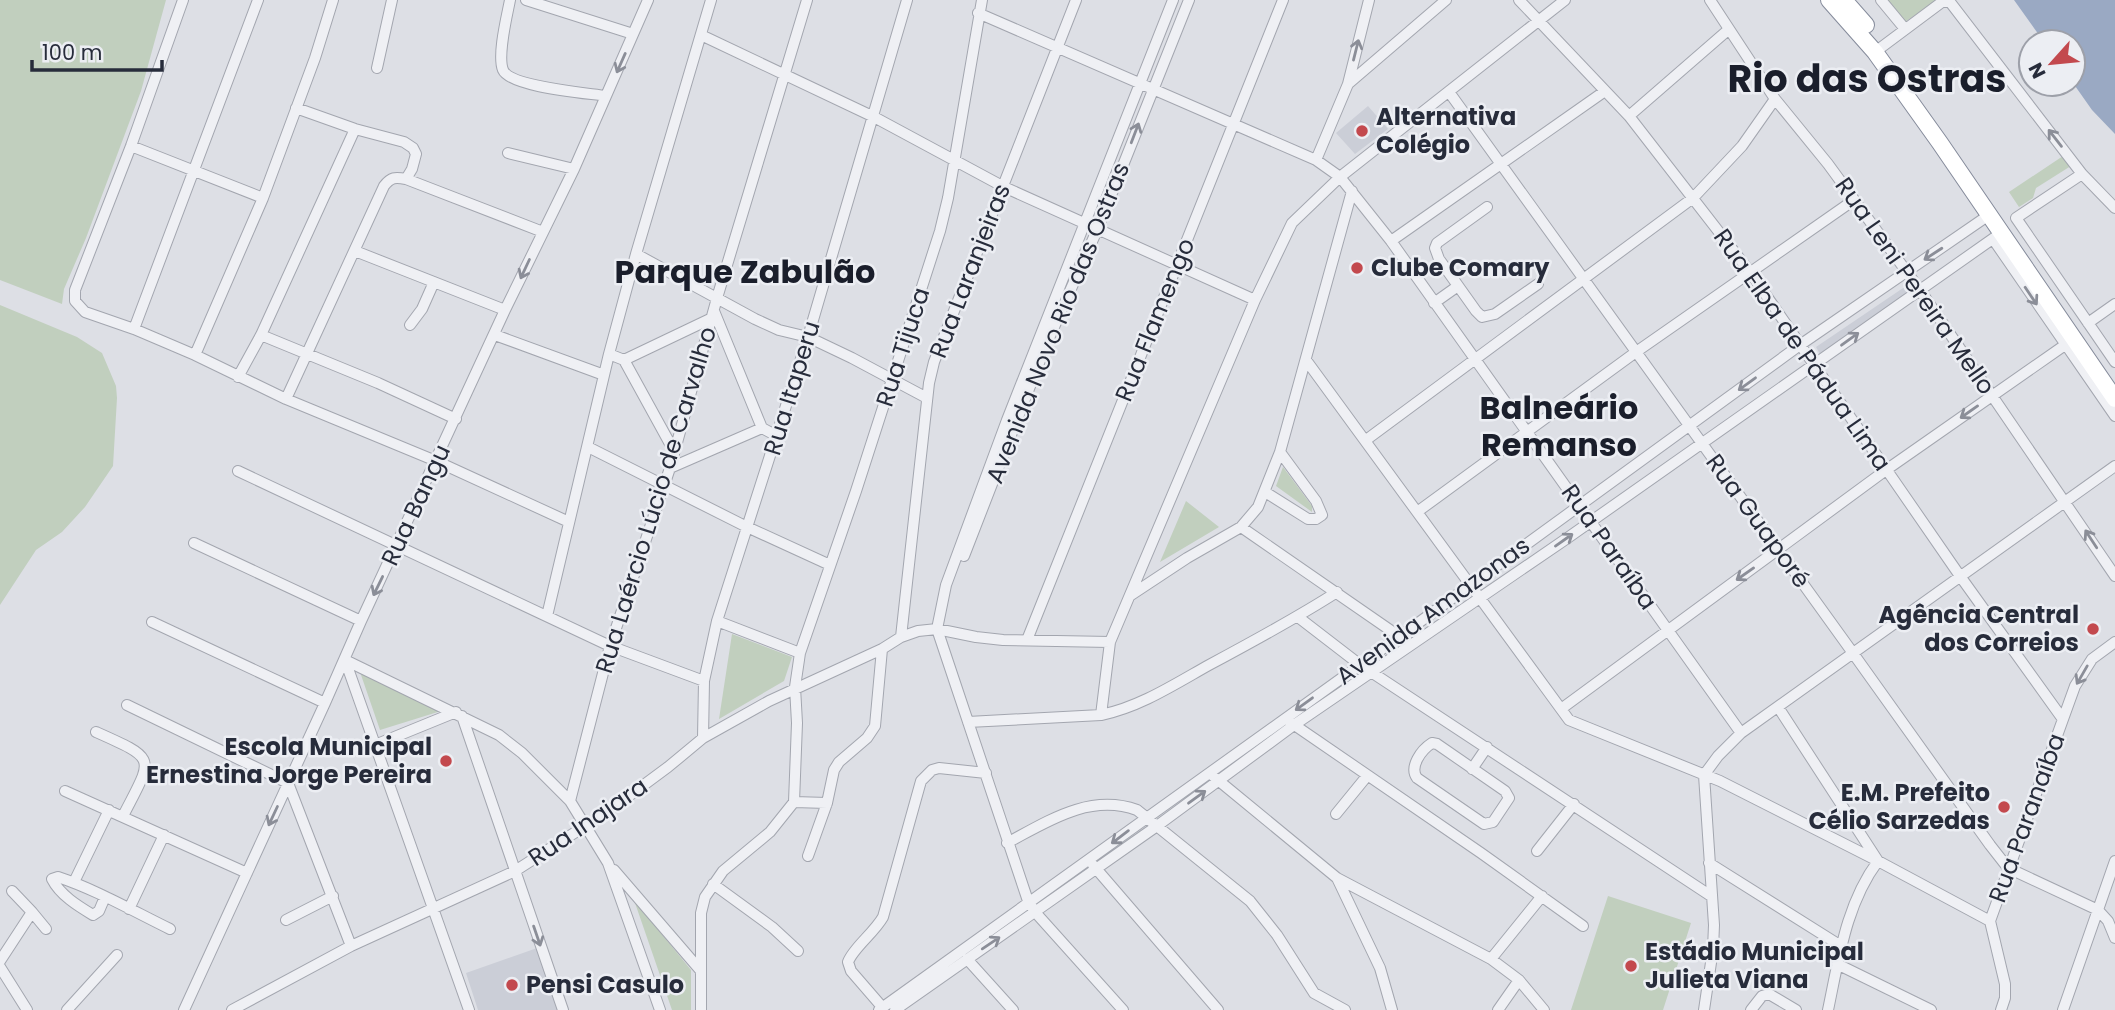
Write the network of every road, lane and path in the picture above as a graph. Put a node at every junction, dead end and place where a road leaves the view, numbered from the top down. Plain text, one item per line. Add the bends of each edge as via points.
1 (183, 0) edge
2 (258, 0) edge
3 (333, 0) edge
4 (392, 0) edge
5 (510, 0) edge
6 (526, 0) edge
7 (648, 0) edge
8 (711, 0) edge
9 (807, 0) edge
10 (907, 0) edge
11 (982, 0) edge
12 (1076, 0) edge
13 (1173, 0) edge
14 (1189, 0) edge
15 (1283, 0) edge
16 (1369, 0) edge
17 (1447, 0) edge
18 (1519, 0) edge
19 (1565, 0) edge
20 (1710, 0) edge
21 (1829, 0) edge
22 (1845, 0) edge
23 (1881, 0) edge
24 (548, 3) edge
25 (978, 13) junction
26 (1539, 21) junction
27 (1905, 29) junction
28 (1728, 30) junction
29 (634, 34) junction
30 (701, 35) junction
31 (1057, 48) junction
32 (1879, 48) junction
33 (377, 68) dead end
34 (786, 75) junction
35 (1348, 84) junction
36 (1140, 85) junction
37 (1152, 90) junction
38 (1605, 91) junction
39 (1449, 92) junction
40 (606, 96) junction
41 (1775, 99) junction
42 (296, 108) junction
43 (1629, 116) junction
44 (874, 117) junction
45 (1233, 125) junction
46 (355, 129) junction
47 (131, 146) junction
48 (508, 153) dead end
49 (1316, 160) junction
50 (954, 162) junction
51 (1501, 165) junction
52 (574, 169) junction
53 (194, 171) junction
54 (2081, 174) junction
55 (1340, 177) junction
56 (406, 179) junction
57 (1004, 187) junction
58 (1352, 191) junction
59 (263, 198) junction
60 (1693, 198) junction
61 (1854, 200) junction
62 (1487, 207) dead end
63 (2115, 208) edge
64 (1989, 215) junction
65 (1085, 223) junction
66 (1098, 229) junction
67 (543, 232) junction
68 (1997, 236) junction
69 (1391, 240) junction
70 (355, 251) junction
71 (636, 254) junction
72 (1177, 263) junction
73 (1906, 271) junction
74 (1750, 272) junction
75 (1586, 279) junction
76 (434, 282) junction
77 (1538, 284) dead end
78 (1458, 286) junction
79 (1920, 290) junction
80 (717, 298) junction
81 (1255, 300) junction
82 (1434, 303) junction
83 (2115, 304) edge
84 (505, 310) junction
85 (712, 315) junction
86 (2088, 323) junction
87 (410, 325) dead end
88 (134, 329) junction
89 (261, 335) junction
90 (495, 335) junction
91 (808, 337) junction
92 (1800, 345) junction
93 (2065, 345) junction
94 (1636, 352) junction
95 (306, 353) junction
96 (609, 354) junction
97 (195, 355) junction
98 (624, 360) junction
99 (1306, 360) junction
100 (1475, 361) junction
101 (2115, 362) edge
102 (1814, 365) junction
103 (604, 375) junction
104 (238, 377) junction
105 (892, 378) junction
106 (2115, 383) edge
107 (1992, 396) junction
108 (927, 398) junction
109 (286, 399) junction
110 (2115, 399) edge
111 (2115, 416) edge
112 (456, 419) junction
113 (1688, 427) junction
114 (762, 428) junction
115 (1526, 430) junction
116 (777, 436) junction
117 (1366, 440) junction
118 (1701, 444) junction
119 (588, 447) junction
120 (674, 451) junction
121 (1280, 452) junction
122 (436, 461) junction
123 (2115, 467) edge
124 (670, 468) junction
125 (1886, 470) junction
126 (238, 471) dead end
127 (664, 485) junction
128 (1265, 492) junction
129 (2067, 503) junction
130 (1580, 506) junction
131 (1417, 512) junction
132 (1591, 520) junction
133 (569, 522) junction
134 (747, 527) junction
135 (1241, 527) junction
136 (194, 543) dead end
137 (397, 545) junction
138 (1779, 550) junction
139 (830, 565) junction
140 (1960, 576) junction
141 (2115, 576) edge
142 (1470, 585) junction
143 (1337, 592) junction
144 (1131, 595) junction
145 (1479, 598) junction
146 (547, 617) junction
147 (1298, 617) junction
148 (361, 621) junction
149 (716, 621) junction
150 (152, 622) dead end
151 (941, 630) junction
152 (1667, 630) junction
153 (901, 637) junction
154 (1399, 637) junction
155 (1027, 640) junction
156 (1110, 642) junction
157 (2115, 642) edge
158 (1410, 645) junction
159 (611, 646) junction
160 (882, 649) junction
161 (1854, 651) junction
162 (800, 653) junction
163 (345, 660) junction
164 (1360, 664) junction
165 (1373, 673) junction
166 (704, 681) junction
167 (795, 687) junction
168 (326, 704) junction
169 (127, 705) dead end
170 (1778, 707) junction
171 (1561, 709) junction
172 (459, 714) junction
173 (1101, 715) junction
174 (2062, 718) junction
175 (968, 722) junction
176 (1289, 722) junction
177 (96, 732) dead end
178 (1741, 733) junction
179 (704, 738) junction
180 (375, 745) junction
181 (1487, 747) junction
182 (1472, 769) junction
183 (1209, 772) junction
184 (986, 773) junction
185 (1704, 775) junction
186 (1367, 776) junction
187 (1218, 781) junction
188 (288, 783) junction
189 (65, 791) dead end
190 (570, 801) junction
191 (794, 802) junction
192 (827, 803) junction
193 (1574, 804) junction
194 (109, 810) junction
195 (1336, 814) dead end
196 (123, 816) junction
197 (1147, 817) junction
198 (1157, 826) junction
199 (585, 827) junction
200 (164, 835) junction
201 (1007, 843) junction
202 (1537, 850) dead end
203 (808, 856) dead end
204 (1878, 861) junction
205 (2115, 861) edge
206 (608, 863) junction
207 (1709, 863) junction
208 (1093, 864) junction
209 (2008, 868) junction
210 (515, 871) junction
211 (247, 873) junction
212 (1337, 878) junction
213 (74, 882) junction
214 (713, 884) junction
215 (12, 891) dead end
216 (333, 896) junction
217 (1542, 896) junction
218 (1711, 896) junction
219 (105, 897) junction
220 (1028, 901) junction
221 (130, 909) junction
222 (433, 910) junction
223 (2098, 910) junction
224 (32, 912) junction
225 (1035, 912) junction
226 (286, 920) dead end
227 (1990, 921) junction
228 (1583, 926) dead end
229 (46, 929) dead end
230 (170, 929) dead end
231 (2115, 938) edge
232 (351, 946) junction
233 (1841, 946) junction
234 (797, 951) dead end
235 (117, 955) dead end
236 (967, 959) junction
237 (1491, 959) junction
238 (0, 961) edge
239 (1837, 964) junction
240 (0, 967) edge
241 (701, 971) junction
242 (1519, 980) junction
243 (899, 1006) edge
244 (881, 1009) edge
245 (27, 1010) edge
246 (67, 1010) edge
247 (184, 1010) edge
248 (232, 1010) edge
249 (469, 1010) edge
250 (564, 1010) edge
251 (660, 1010) edge
252 (701, 1010) edge
253 (1013, 1010) edge
254 (1123, 1010) edge
255 (1218, 1010) edge
256 (1345, 1010) edge
257 (1392, 1010) edge
258 (1498, 1010) edge
259 (1544, 1010) edge
260 (1704, 1010) edge
261 (1751, 1010) edge
262 (1796, 1010) edge
263 (1828, 1010) edge
264 (1931, 1010) edge
265 (2001, 1010) edge
266 (2063, 1010) edge

1 - 47 street
2 - 53 street
3 - 42 street
4 - 33 street
5 - 40 street via 501,58 508,77
6 - 24 street
7 - 29 street, Rua Bangu
8 - 30 street
9 - 34 street, Rua Laércio Lúcio de Carvalho
10 - 44 street, Rua Itaperu
11 - 25 street, Rua Tijuca
12 - 31 street, Rua Laranjeiras
13 - 36 street, Avenida Novo Rio das Ostras
14 - 37 street, Avenida Novo Rio das Ostras
15 - 45 street, Rua Flamengo
35 -> 16 street
17 - 35 street
18 - 26 street, Rua Elba de Pádua Lima
19 - 26 street
20 - 28 street, Rua Leni Pereira Mello
21 - 32 highway
22 - 32 highway
23 - 27 street
24 - 29 street
25 - 31 street, Rua Paraíba
25 - 50 street, Rua Tijuca
26 - 38 street, Rua Elba de Pádua Lima
26 - 39 street
27 - 32 street
54 -> 27 street via 1947,1
28 - 41 street, Rua Leni Pereira Mello
28 - 43 street
29 -> 40 street, Rua Bangu
30 - 34 street
30 - 71 street
31 - 36 street, Rua Paraíba
31 - 57 street, Rua Laranjeiras
32 - 64 highway
32 - 106 highway
34 - 44 street
34 - 80 street, Rua Laércio Lúcio de Carvalho
35 - 49 street
36 - 37 street, Rua Paraíba
36 - 65 street, Avenida Novo Rio das Ostras
37 - 45 street, Rua Paraíba
66 -> 37 street, Avenida Novo Rio das Ostras
38 - 43 street, Rua Elba de Pádua Lima
38 - 51 street
39 - 51 street, Rua Guaporé
39 - 55 street
40 - 52 street, Rua Bangu
41 - 60 street via 1742,146
41 - 61 street, Rua Leni Pereira Mello
42 - 46 street
42 - 59 street
43 - 60 street, Rua Elba de Pádua Lima
44 - 50 street
44 - 91 street, Rua Itaperu
45 - 49 street, Rua Paraíba
45 - 72 street, Rua Flamengo
46 - 56 street via 413,148 415,160
46 - 89 street
47 - 53 street
47 - 88 street via 75,290 75,302 85,312
48 - 52 street
49 - 55 street, Rua Paraíba
50 - 57 street
50 - 105 street, Rua Tijuca via 940,231
51 - 69 street
51 - 75 street, Rua Guaporé
52 - 67 street, Rua Bangu
53 - 59 street
53 - 88 street
54 - 63 street
54 - 86 street via 2017,218
55 - 58 street, Rua Paraíba
55 - 81 street via 1292,223
56 - 67 street
56 - 70 street via 395,177 384,186
57 - 65 street
57 - 108 street, Rua Laranjeiras via 940,341
58 - 69 street, Rua Paraíba
58 - 99 street
59 - 97 street
60 - 74 street, Rua Elba de Pádua Lima
60 - 75 street
61 - 73 street, Rua Leni Pereira Mello
61 - 74 street
62 - 78 street via 1435,248
64 - 68 highway
64 -> 73 street, Avenida Amazonas
65 - 66 street
65 - 151 street, Avenida Novo Rio das Ostras via 946,585
66 - 72 street
66 - 151 street, Avenida Novo Rio das Ostras via 1046,345 950,592
67 -> 84 street, Rua Bangu
68 - 79 street, Avenida Amazonas
68 -> 93 street
68 - 110 highway
69 - 82 street, Rua Paraíba
70 - 76 street
70 - 95 street
71 - 80 street
71 - 96 street
72 - 81 street
72 - 155 street, Rua Flamengo
73 - 79 street, Rua Leni Pereira Mello
73 - 92 street, Avenida Amazonas
74 - 92 street, Rua Elba de Pádua Lima
74 - 94 street
75 - 94 street, Rua Guaporé
75 - 100 street
76 - 84 street
76 - 87 street
77 - 78 street via 1487,317 1476,311
78 - 82 street
102 -> 79 street, Avenida Amazonas
79 - 107 street, Rua Leni Pereira Mello
80 - 85 street, Rua Laércio Lúcio de Carvalho
80 - 91 street via 779,330
81 - 144 street
82 - 100 street, Rua Paraíba
83 - 86 street
84 - 90 street, Rua Bangu
85 - 98 street
85 - 114 street
85 - 120 street, Rua Laércio Lúcio de Carvalho
86 - 101 street
88 - 97 street
89 - 95 street
89 - 104 street
90 - 103 street
90 - 112 street, Rua Bangu
91 - 105 street
91 - 116 street, Rua Itaperu
92 - 102 street, Rua Elba de Pádua Lima
92 -> 113 street, Avenida Amazonas
93 - 107 street
93 - 111 street
94 - 113 street, Rua Guaporé
94 - 115 street
95 - 109 street
95 - 112 street
96 - 98 street
96 - 103 street
97 - 104 street
98 - 120 street
99 - 117 street
99 - 121 street
100 - 115 street, Rua Paraíba
100 - 117 street
102 - 118 street, Avenida Amazonas
102 - 125 street, Rua Elba de Pádua Lima
103 - 119 street
104 - 109 street
105 - 108 street
105 - 139 street, Rua Tijuca
107 -> 125 street
107 - 129 street, Rua Leni Pereira Mello
108 - 153 street, Rua Laranjeiras
109 - 122 street
112 - 122 street, Rua Bangu
113 - 118 street, Rua Guaporé
113 - 130 street, Avenida Amazonas
114 - 116 street
114 - 124 street
115 - 130 street, Rua Paraíba
115 - 131 street
116 - 134 street, Rua Itaperu
117 - 131 street
118 - 132 street, Avenida Amazonas
118 - 138 street, Rua Guaporé
119 - 127 street
119 - 133 street
120 - 124 street, Rua Laércio Lúcio de Carvalho
121 - 128 street
121 - 128 street via 1322,515 1308,519
122 - 133 street
122 - 137 street, Rua Bangu
123 - 129 street
124 - 127 street, Rua Laércio Lúcio de Carvalho
125 - 138 street
125 - 140 street, Rua Elba de Pádua Lima
126 - 137 street
127 - 134 street
127 - 159 street, Rua Laércio Lúcio de Carvalho
128 - 135 street
129 - 140 street
141 -> 129 street, Rua Leni Pereira Mello
130 - 132 street, Rua Paraíba
130 - 142 street, Avenida Amazonas
131 - 142 street
145 -> 132 street, Avenida Amazonas
132 - 152 street, Rua Paraíba
133 - 146 street
134 - 139 street
134 - 149 street, Rua Itaperu
135 - 143 street
135 - 144 street
136 - 148 street
137 - 146 street
137 -> 148 street, Rua Bangu
138 -> 152 street
138 - 161 street, Rua Guaporé
139 - 162 street, Rua Tijuca
140 - 161 street
140 - 174 street, Rua Elba de Pádua Lima
142 - 145 street
142 - 154 street, Avenida Amazonas
143 - 147 street
143 - 154 street
144 - 156 street
145 - 158 street, Avenida Amazonas
145 - 171 street
146 - 159 street
147 - 164 street
147 - 173 street via 1160,692 1121,711
148 - 163 street, Rua Bangu
149 - 162 street
149 - 166 street, Rua Itaperu
150 - 168 street
151 - 153 street, Rua Inajara
151 - 155 street
151 - 175 street, Avenida Novo Rio das Ostras
152 - 171 street
152 - 178 street, Rua Paraíba
153 - 160 street, Rua Inajara
154 - 158 street
154 - 164 street, Avenida Amazonas
155 - 156 street
156 - 173 street
157 -> 174 street, Rua Paranaíba via 2083,671
158 - 165 street, Avenida Amazonas
159 - 166 street
159 - 190 street, Rua Laércio Lúcio de Carvalho
160 - 167 street, Rua Inajara
160 - 192 street via 875,726 834,770
161 - 170 street
161 - 209 street, Rua Guaporé
162 - 167 street, Rua Tijuca
163 - 168 street, Rua Bangu
163 - 172 street
163 - 180 street
164 - 165 street
164 -> 176 street, Avenida Amazonas
165 - 176 street, Avenida Amazonas
165 - 181 street
166 - 179 street, Rua Itaperu
167 - 179 street, Rua Inajara
167 - 191 street, Rua Tijuca
168 - 188 street, Rua Bangu
169 - 188 street
170 - 178 street
170 - 204 street
171 - 185 street via 1569,720
172 - 180 street
172 - 190 street via 522,753
172 - 210 street
173 - 175 street
174 - 209 street, Rua Paranaíba
175 - 184 street, Avenida Novo Rio das Ostras
176 - 183 street, Avenida Amazonas
176 - 186 street
176 - 187 street, Avenida Amazonas
177 - 196 street via 144,757 145,773
178 - 185 street
179 - 199 street, Rua Inajara
180 - 222 street
181 - 182 street
181 - 193 street
182 - 182 street via 1508,794 1489,824 1413,772 1432,743
183 - 187 street
183 - 197 street, Avenida Amazonas
184 - 201 street, Avenida Novo Rio das Ostras
184 - 244 street via 939,768 926,774 918,788 883,917 848,962
185 - 204 street
185 - 207 street
186 - 195 street
186 - 217 street
198 -> 187 street, Avenida Amazonas
187 - 212 street
188 -> 211 street, Rua Bangu
188 - 216 street
189 - 194 street
190 - 199 street
191 - 192 street
191 - 214 street
192 - 203 street
193 - 202 street
193 - 218 street
194 - 196 street
194 - 213 street
196 - 200 street
197 - 198 street
197 - 201 street via 1125,806 1081,807
197 -> 208 street, Avenida Amazonas
198 - 208 street, Avenida Amazonas
198 - 256 street via 1250,901 1314,993
199 - 206 street
199 - 210 street, Rua Inajara
200 - 211 street
200 - 221 street
201 - 220 street, Avenida Novo Rio das Ostras
204 - 227 street
204 - 233 street via 1856,896
205 - 223 street
206 - 241 street
206 - 251 street
207 - 218 street
207 - 233 street
208 - 220 street, Avenida Amazonas
208 - 225 street, Avenida Amazonas
208 - 255 street
209 - 223 street, Rua Guaporé
209 - 227 street, Rua Paranaíba
210 - 222 street, Rua Inajara
210 -> 250 street
211 - 247 street, Rua Bangu
212 - 237 street
212 - 257 street via 1380,968
213 - 219 street
213 - 219 street via 52,879 74,903 93,915
214 - 234 street
214 - 241 street via 701,913
215 - 224 street
216 - 226 street
216 - 232 street
217 - 228 street
217 - 237 street
218 - 260 street via 1713,949
219 - 221 street
220 - 225 street, Avenida Novo Rio das Ostras
220 - 243 street, Avenida Amazonas
221 - 230 street
222 - 232 street, Rua Inajara
222 - 249 street
223 - 231 street
223 - 266 street
224 - 229 street
224 - 238 street
236 -> 225 street, Avenida Amazonas
225 - 254 street, Avenida Novo Rio das Ostras
227 - 265 street, Rua Paranaíba via 2005,984
232 - 248 street, Rua Inajara
233 - 239 street
235 - 246 street
236 - 243 street, Avenida Amazonas
236 - 253 street
237 - 242 street
239 - 263 street
239 - 264 street
240 - 245 street
241 - 252 street
242 - 258 street
242 - 259 street
243 - 244 street, Avenida Amazonas
261 - 262 street via 1769,994

